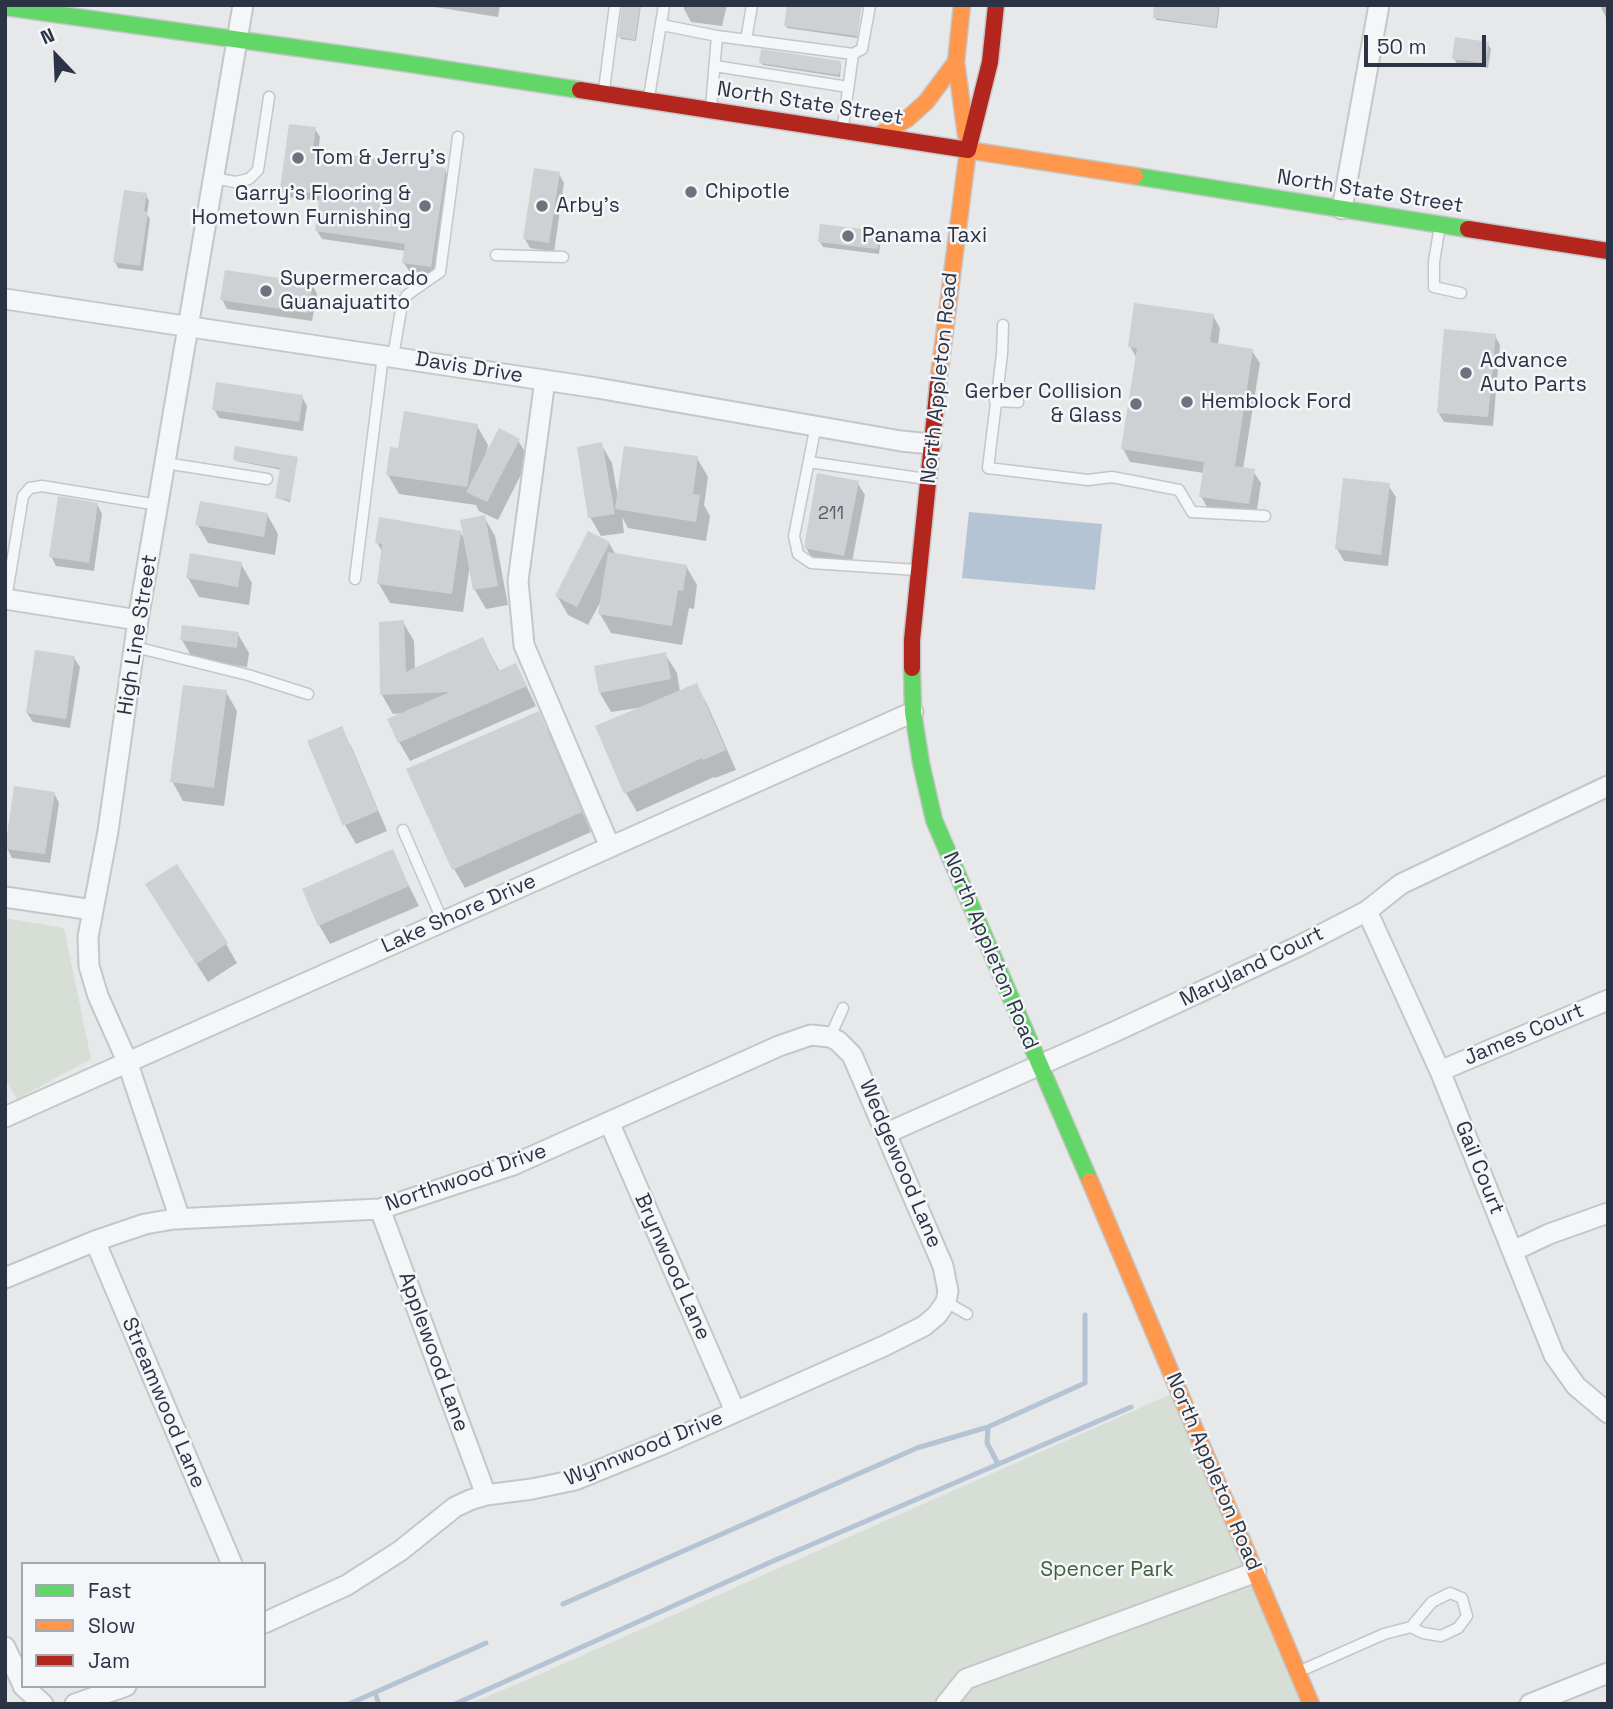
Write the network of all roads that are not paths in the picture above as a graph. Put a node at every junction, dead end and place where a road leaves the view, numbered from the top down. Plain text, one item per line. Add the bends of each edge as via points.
1 (243, 5) edge
2 (615, 5) edge
3 (664, 5) edge
4 (752, 5) edge
5 (870, 5) edge
6 (962, 5) edge
7 (996, 5) edge
8 (1378, 5) edge
9 (10, 7) edge
10 (662, 25) junction
11 (717, 36) junction
12 (238, 39) junction
13 (746, 40) junction
14 (853, 54) junction
15 (956, 62) junction
16 (715, 66) junction
17 (848, 87) junction
18 (604, 94) junction
19 (269, 97) dead end
20 (648, 101) junction
21 (711, 110) junction
22 (842, 130) junction
23 (877, 136) junction
24 (458, 137) dead end
25 (968, 150) junction
26 (214, 178) junction
27 (1342, 209) junction
28 (1440, 225) junction
29 (1608, 251) edge
30 (496, 255) dead end
31 (563, 257) dead end
32 (1461, 293) dead end
33 (5, 299) edge
34 (188, 326) junction
35 (1003, 326) dead end
36 (388, 356) junction
37 (545, 380) junction
38 (995, 401) junction
39 (1018, 402) dead end
40 (816, 425) junction
41 (931, 444) junction
42 (808, 462) junction
43 (165, 463) junction
44 (267, 479) dead end
45 (928, 479) junction
46 (158, 505) junction
47 (1265, 516) dead end
48 (918, 570) junction
49 (355, 579) dead end
50 (6, 599) edge
51 (138, 620) junction
52 (135, 647) junction
53 (308, 694) dead end
54 (913, 712) junction
55 (1608, 786) edge
56 (403, 830) dead end
57 (610, 848) junction
58 (5, 897) edge
59 (93, 910) junction
60 (1367, 911) junction
61 (443, 922) junction
62 (1608, 1000) edge
63 (843, 1008) dead end
64 (830, 1037) junction
65 (127, 1061) junction
66 (1039, 1065) junction
67 (1440, 1071) junction
68 (5, 1117) edge
69 (609, 1122) junction
70 (887, 1133) junction
71 (380, 1209) junction
72 (1608, 1213) edge
73 (180, 1219) junction
74 (95, 1241) junction
75 (1513, 1251) junction
76 (5, 1278) edge
77 (946, 1302) junction
78 (967, 1314) dead end
79 (735, 1411) junction
80 (1608, 1413) edge
81 (486, 1495) junction
82 (231, 1562) edge
83 (1256, 1572) junction
84 (266, 1622) edge
85 (1411, 1627) junction
86 (5, 1647) edge
87 (1298, 1672) junction
88 (1608, 1673) edge
89 (21, 1682) edge
90 (25, 1688) edge
91 (120, 1688) edge
92 (43, 1704) edge
93 (75, 1704) edge
94 (946, 1704) edge
95 (1311, 1704) edge
96 (1530, 1704) edge

1 - 12 street, High Line Street
2 - 18 lane
3 - 10 lane
4 - 13 lane
5 - 14 lane via 862,49
6 - 15 main road
7 - 25 main road via 990,62
8 - 27 street
9 - 12 main road, North State Street
10 - 11 lane
10 - 20 lane
11 - 13 lane
11 - 16 lane
12 - 18 main road, North State Street
12 - 26 street, High Line Street
13 - 14 lane
14 - 17 lane
15 - 23 main road via 926,102
15 - 25 main road
16 - 17 lane
16 - 21 lane
17 - 22 lane
18 - 20 main road, North State Street
19 - 26 lane via 258,170 235,182
20 - 21 main road, North State Street
21 - 22 main road, North State Street
22 - 23 main road, North State Street
23 - 25 main road, North State Street
24 - 36 lane via 440,272 401,304
25 - 27 main road, North State Street
25 - 41 main road, North Appleton Road
26 - 34 street, High Line Street
27 - 28 main road, North State Street
28 - 29 main road, North State Street
28 - 32 lane via 1434,287
30 - 31 lane
33 - 34 street, Davis Drive
34 - 36 street, Davis Drive
34 - 43 street, High Line Street
35 - 38 lane
36 - 37 street, Davis Drive
36 - 49 lane
37 - 40 street, Davis Drive
37 - 57 street via 518,581 524,645
38 - 39 lane
38 - 47 lane via 988,468 1088,480 1112,477 1179,490 1192,512
40 - 41 street, Davis Drive
40 - 42 lane
41 - 45 main road, North Appleton Road
42 - 45 lane
42 - 48 lane via 794,536 798,554 811,564
43 - 44 lane
43 - 46 street, High Line Street
45 - 48 main road, North Appleton Road
46 - 50 lane via 42,486 30,488 23,496
46 - 51 street, High Line Street
48 - 54 main road, North Appleton Road via 912,640
50 - 51 street
51 - 52 street, High Line Street
52 - 53 lane
52 - 59 street, High Line Street
54 - 57 street, Lake Shore Drive
54 - 66 main road, North Appleton Road via 934,820
55 - 60 street, Maryland Court via 1401,884
56 - 61 lane
57 - 61 street, Lake Shore Drive
58 - 59 street
59 - 65 street, High Line Street via 89,966
60 - 66 street, Maryland Court
60 - 67 street, Gail Court
61 - 65 street, Lake Shore Drive
62 - 67 street, James Court
63 - 64 lane
64 - 69 street, Northwood Drive via 811,1035 779,1046
64 - 70 street, Wedgewood Lane via 852,1055
65 - 68 street, Lake Shore Drive
65 - 73 street, High Line Street
66 - 70 street, Maryland Court
66 - 83 main road, North Appleton Road
67 - 75 street, Gail Court
69 - 71 street, Northwood Drive via 513,1165
69 - 79 street, Brynwood Lane
70 - 77 street, Wedgewood Lane via 943,1266
71 - 73 street, Northwood Drive
71 - 81 street, Applewood Lane
72 - 75 street
73 - 74 street, Northwood Drive via 145,1224
74 - 76 street, Northwood Drive
74 - 82 street, Streamwood Lane
75 - 80 street, Gail Court via 1554,1355 1576,1386
77 - 78 lane
77 - 79 street, Wynnwood Drive via 924,1326
79 - 81 street, Wynnwood Drive via 575,1480
81 - 84 street, Wynnwood Drive via 455,1507 347,1585
83 - 87 main road, North Appleton Road
83 - 94 street via 966,1679
85 - 85 lane via 1432,1602 1450,1593 1462,1598 1467,1615 1458,1629 1441,1636
85 - 87 lane
86 - 89 street
87 - 95 main road, North Appleton Road
88 - 96 street
90 - 92 street
91 - 93 street

